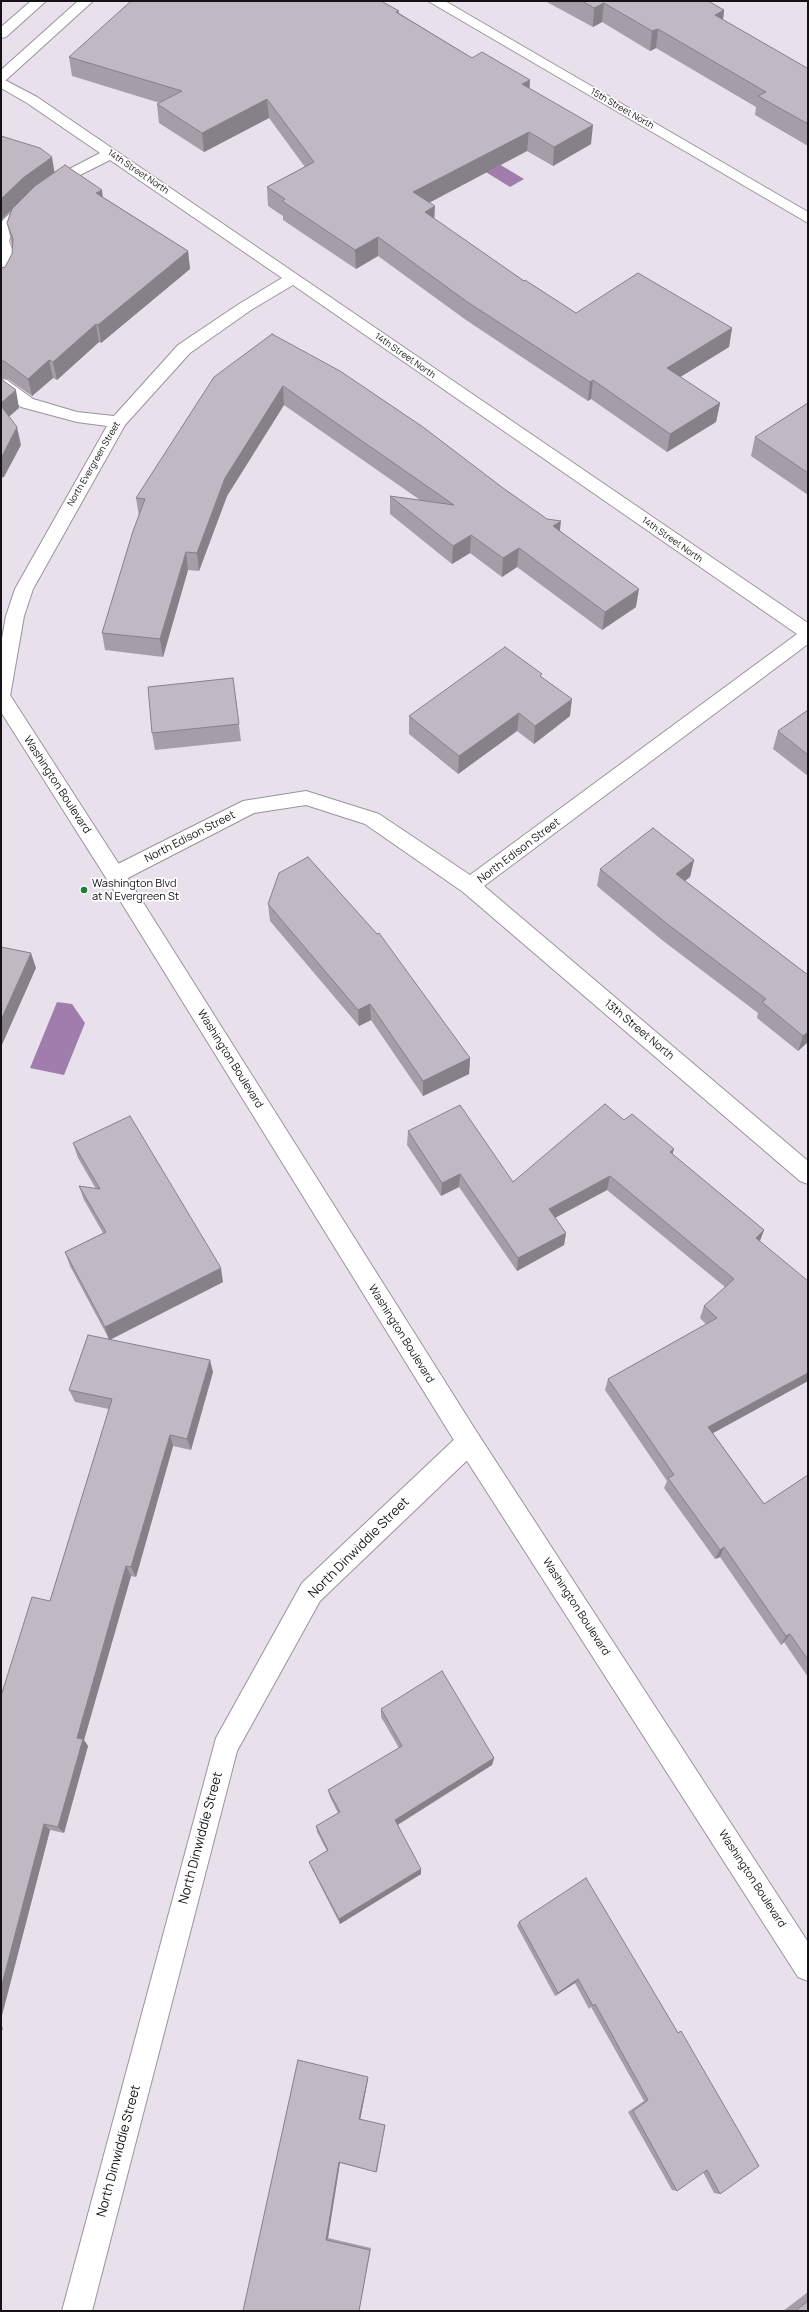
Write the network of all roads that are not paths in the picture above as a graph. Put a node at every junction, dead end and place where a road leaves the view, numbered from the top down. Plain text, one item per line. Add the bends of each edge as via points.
1 (39, 1) edge
2 (86, 1) edge
3 (435, 1) edge
4 (1, 34) edge
5 (1, 77) edge
6 (1, 82) edge
7 (110, 154) junction
8 (808, 218) edge
9 (293, 278) junction
10 (1, 281) edge
11 (1, 384) edge
12 (118, 422) junction
13 (808, 634) edge
14 (1, 697) edge
15 (115, 875) junction
16 (470, 886) junction
17 (808, 1174) edge
18 (469, 1442) junction
19 (808, 1967) edge
20 (78, 2311) edge

1 - 4 street
2 - 5 street
3 - 8 street, 15th Street North
6 - 7 street, 14th Street North
7 - 9 street, 14th Street North
7 - 10 street via 62,179 32,200 7,224 1,241 7,257 6,272
9 - 12 street, North Evergreen Street via 184,349
9 - 13 street, 14th Street North
11 - 12 street via 27,403 77,416
12 - 14 street, North Evergreen Street via 24,589 15,616
13 - 16 street, North Edison Street
14 - 15 street, Washington Boulevard
15 - 16 street, North Edison Street via 250,806 306,798 372,819
15 - 18 street, Washington Boulevard
16 - 17 street, 13th Street North
18 - 19 street, Washington Boulevard
18 - 20 street, North Dinwiddie Street via 311,1592 225,1747

